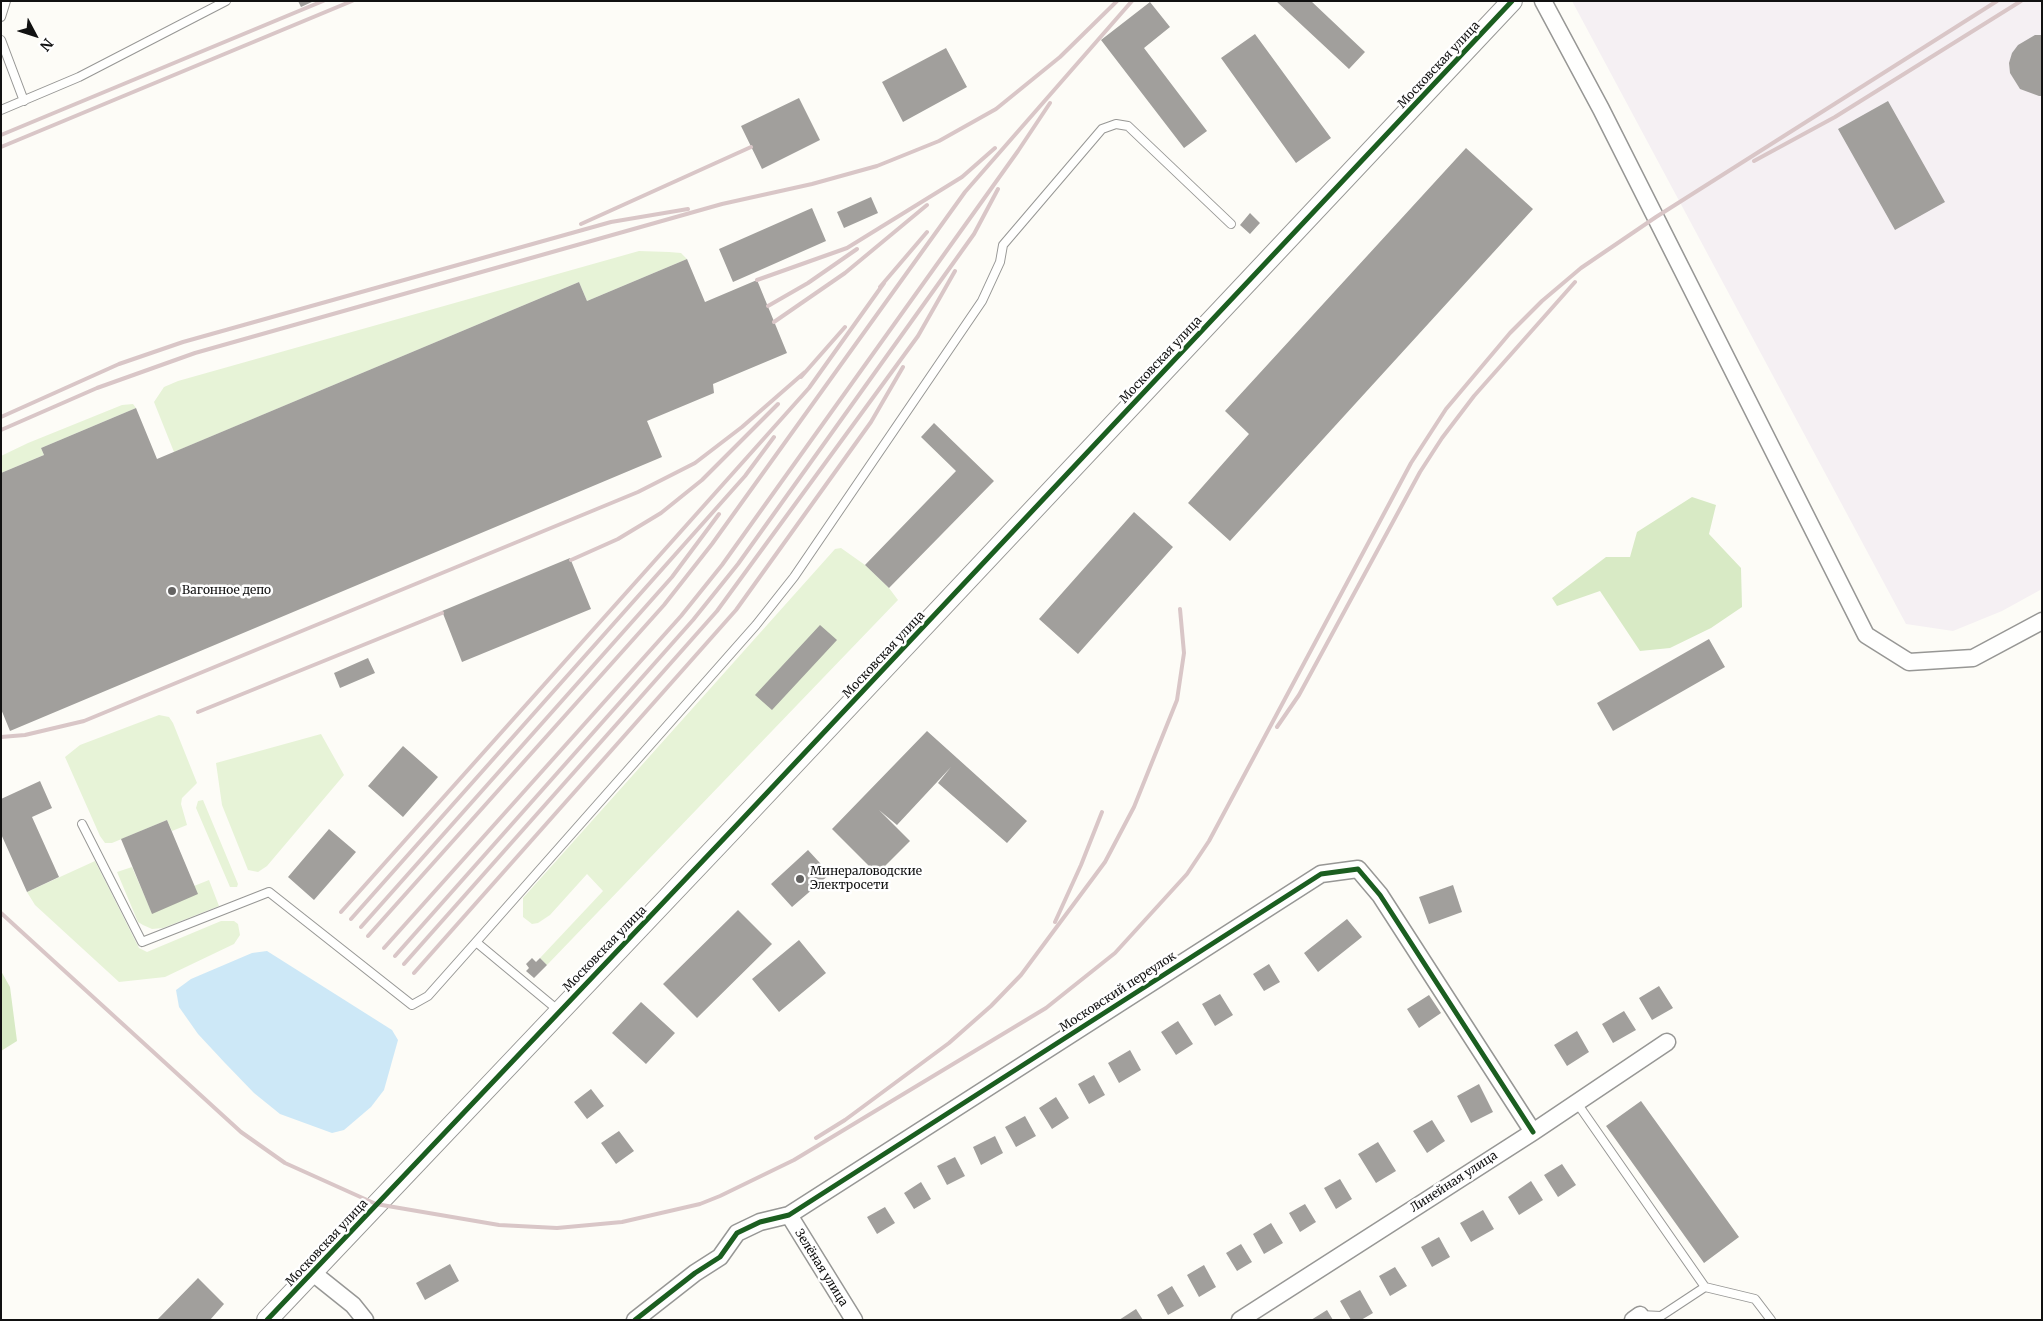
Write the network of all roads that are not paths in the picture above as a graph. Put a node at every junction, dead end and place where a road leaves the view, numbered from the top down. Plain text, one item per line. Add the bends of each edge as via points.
1 (6, 1) edge
2 (226, 1) edge
3 (1512, 1) edge
4 (1543, 1) edge
5 (1, 17) edge
6 (1, 40) edge
7 (24, 101) junction
8 (1, 110) edge
9 (1231, 224) dead end
10 (2042, 621) edge
11 (82, 824) dead end
12 (476, 942) junction
13 (559, 1012) junction
14 (1667, 1042) dead end
15 (1576, 1103) junction
16 (1533, 1132) junction
17 (789, 1215) junction
18 (313, 1273) junction
19 (1705, 1287) junction
20 (1637, 1317) edge
21 (267, 1320) edge
22 (366, 1320) edge
23 (635, 1320) edge
24 (854, 1320) edge
25 (1240, 1320) edge
26 (1771, 1320) edge

1 - 5 lane
2 - 7 lane
3 - 13 street, Московская улица
4 - 10 street via 1601,109 1866,635 1909,662 1973,658
6 - 7 lane
7 - 8 lane
9 - 12 lane via 1128,126 1116,124 1102,129 1003,245 1000,262 982,302 794,577 749,633
11 - 12 lane via 142,942 269,892 412,1005 428,996
12 - 13 lane
13 - 18 street, Московская улица
14 - 15 street, Линейная улица
15 - 16 street, Линейная улица
15 - 19 lane
16 - 17 street, Московский переулок via 1380,895 1358,869 1321,874
16 - 25 street, Линейная улица
17 - 23 street, Московский переулок via 760,1222 737,1233 720,1257
17 - 24 street, Зелёная улица
18 - 21 street, Московская улица
18 - 22 street via 353,1305
19 - 20 lane via 1661,1316
19 - 26 lane via 1755,1300

